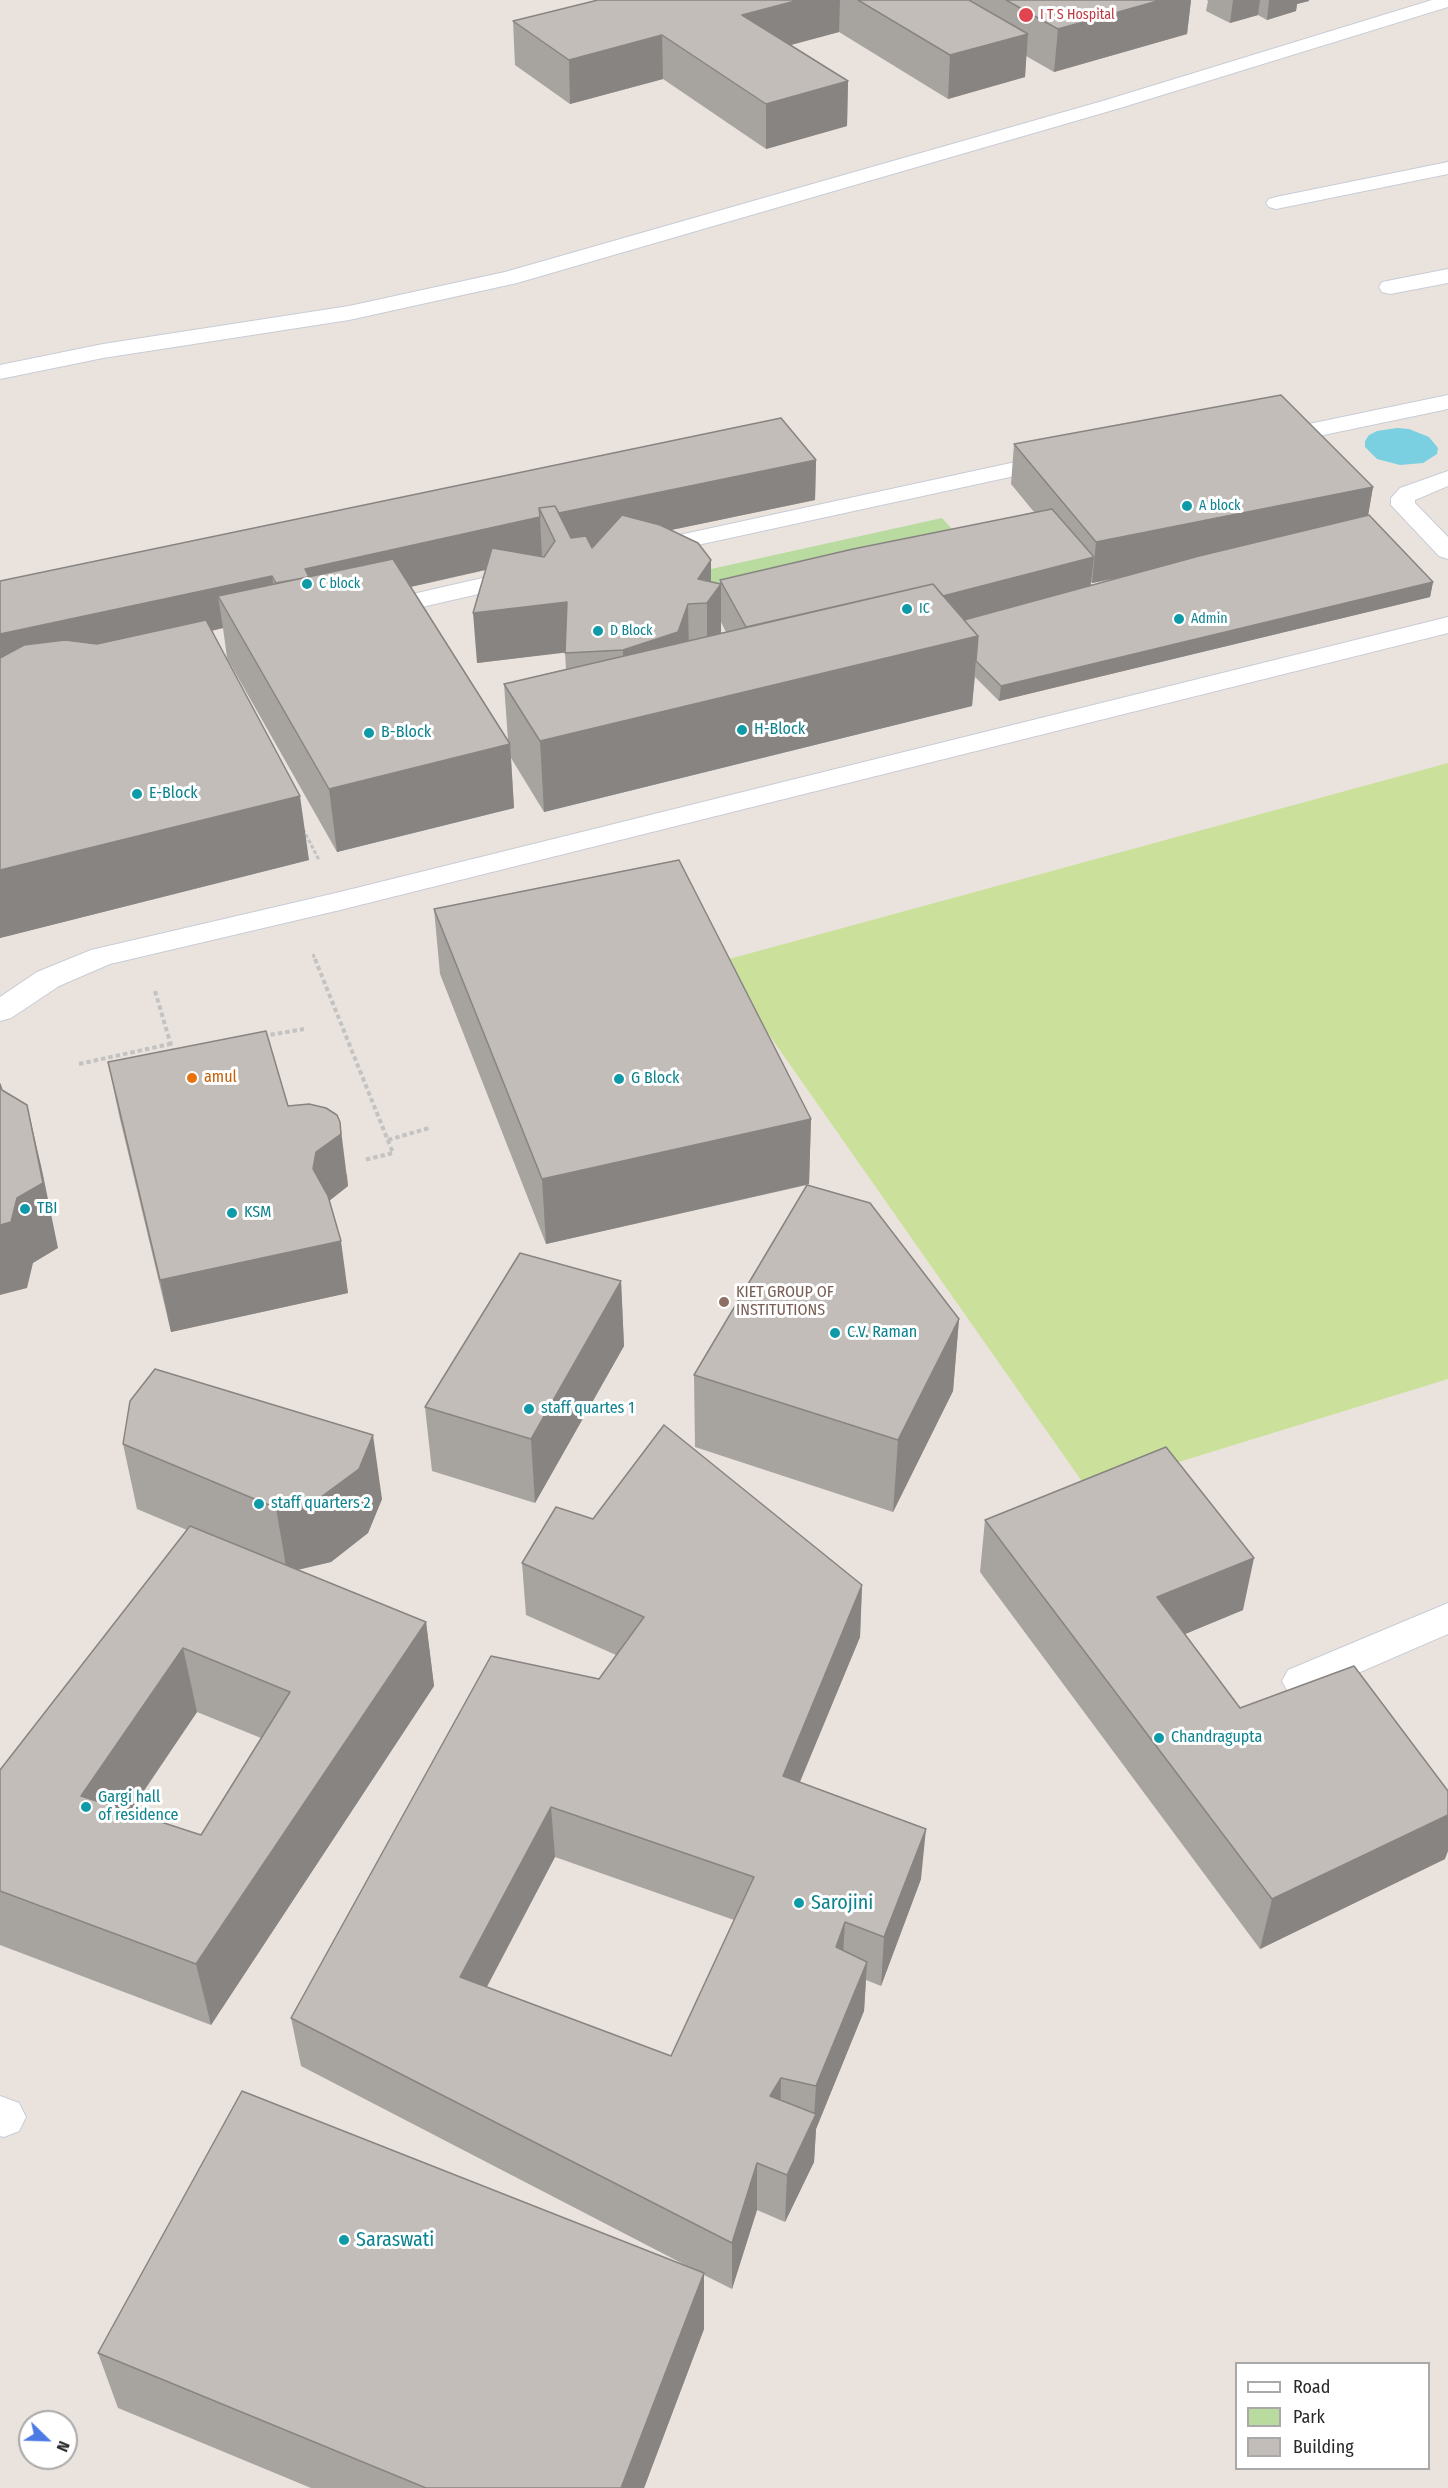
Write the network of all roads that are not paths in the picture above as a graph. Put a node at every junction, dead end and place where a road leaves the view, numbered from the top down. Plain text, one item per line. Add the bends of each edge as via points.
1 (1448, 1) edge
2 (1448, 168) edge
3 (1276, 203) dead end
4 (1448, 276) edge
5 (1390, 287) dead end
6 (0, 372) edge
7 (1448, 402) edge
8 (1253, 418) edge
9 (1078, 456) edge
10 (1448, 478) edge
11 (1448, 551) edge
12 (622, 555) edge
13 (549, 571) edge
14 (351, 615) edge
15 (1448, 625) edge
16 (0, 1011) edge
17 (1448, 1618) edge
18 (1301, 1681) dead end

1 - 6 lane via 1080,113 509,278 349,313 103,351
2 - 3 lane
4 - 5 lane
7 - 8 lane via 1309,431 1270,418
9 - 12 lane
10 - 11 lane via 1419,487 1403,498 1403,505
13 - 14 lane
15 - 16 lane via 340,901 100,957 48,980
17 - 18 lane

